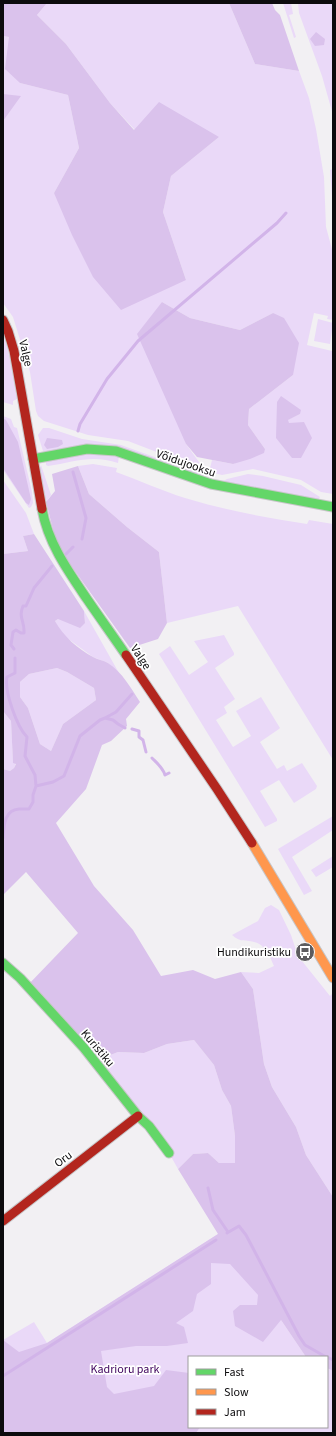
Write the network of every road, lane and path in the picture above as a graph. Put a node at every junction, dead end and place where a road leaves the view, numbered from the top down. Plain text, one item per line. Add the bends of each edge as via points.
1 (3, 320) edge
2 (33, 459) junction
3 (333, 507) edge
4 (3, 963) edge
5 (333, 978) edge
6 (138, 1116) junction
7 (169, 1153) dead end
8 (3, 1221) edge

1 - 2 street, Valge via 14,351
2 - 3 street, Võidujooksu via 87,449 116,451 211,484
2 - 5 street, Valge via 44,520 62,561 221,795
4 - 6 street, Kuristiku via 84,1048
6 - 7 street, Kuristiku via 149,1126
6 - 8 street, Oru

